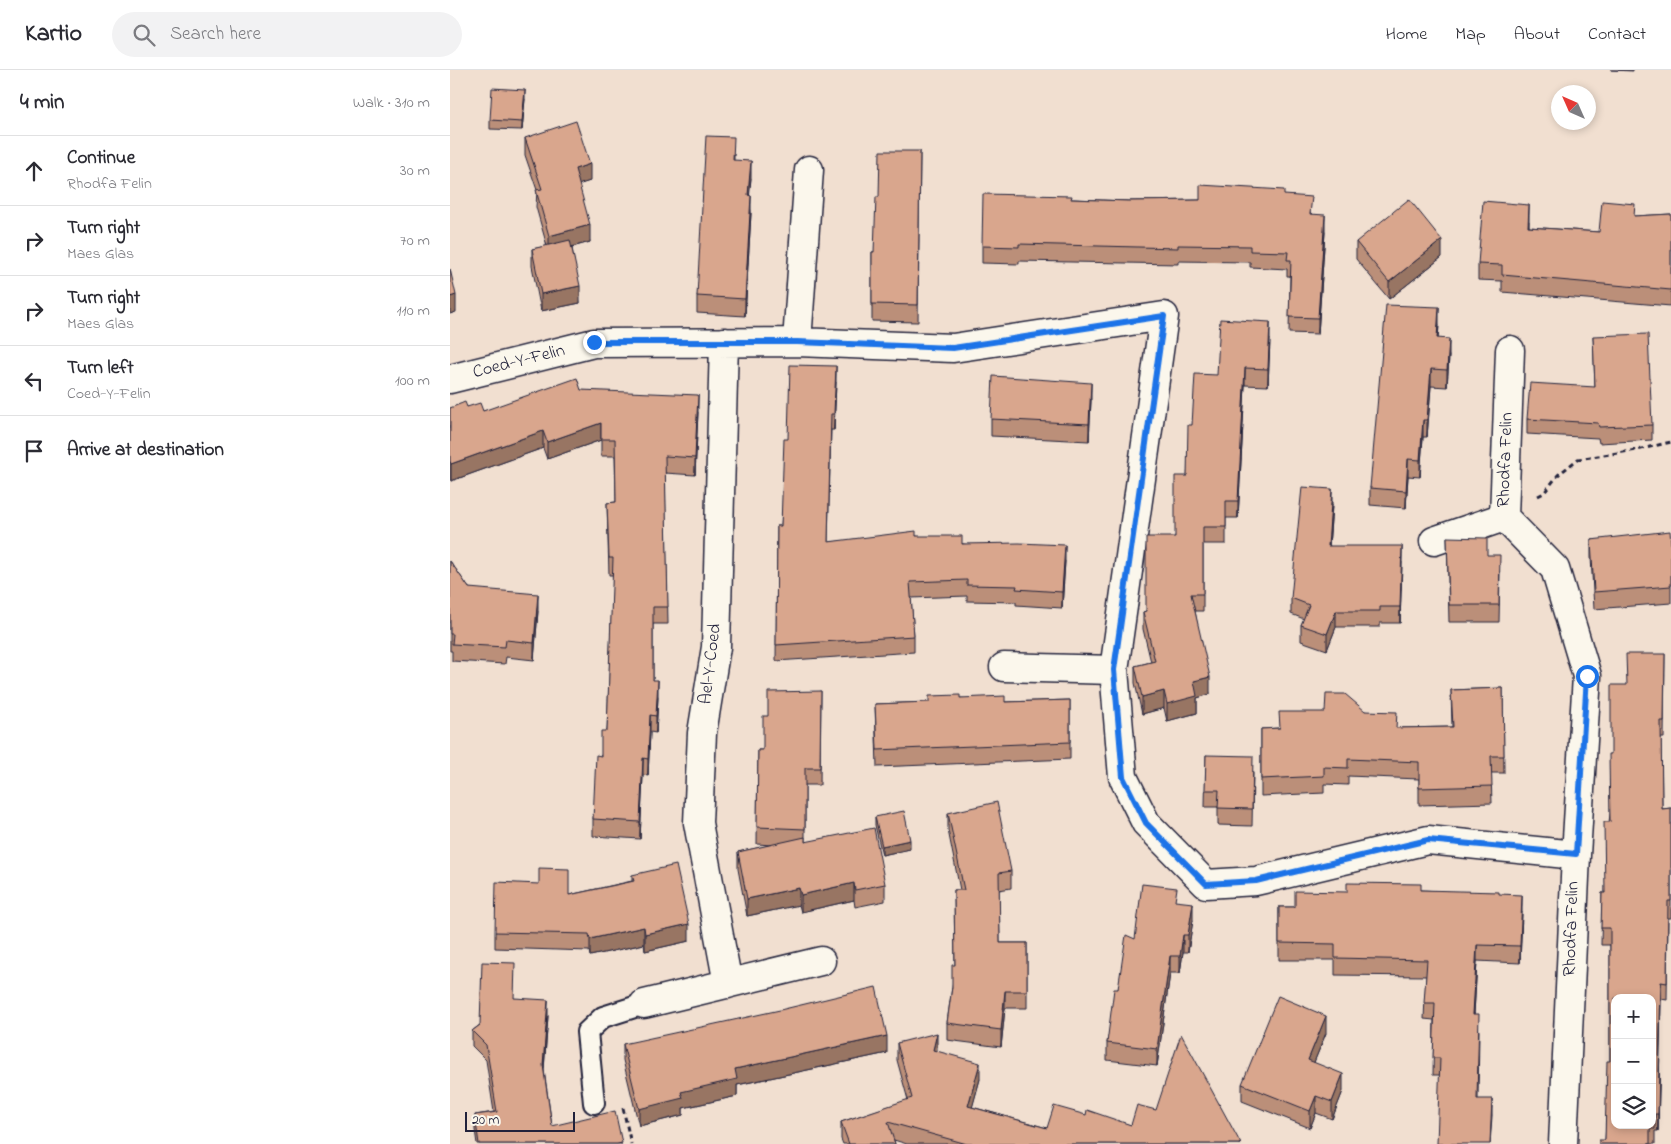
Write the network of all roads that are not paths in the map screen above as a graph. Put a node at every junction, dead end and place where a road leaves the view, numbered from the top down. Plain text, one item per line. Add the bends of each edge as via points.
1 (808, 170) dead end
2 (724, 342) junction
3 (797, 342) junction
4 (1510, 350) dead end
5 (450, 379) edge
6 (1504, 518) junction
7 (1434, 540) dead end
8 (1004, 667) dead end
9 (1114, 670) junction
10 (1576, 854) junction
11 (821, 961) dead end
12 (728, 984) junction
13 (644, 1004) joint
14 (594, 1103) dead end
15 (1563, 1144) edge

1 - 3 street
2 - 3 street, Coed-Y-Felin
2 - 5 street, Coed-Y-Felin via 594,342
2 - 12 street, Ael-Y-Coed via 716,647 702,733 698,823
3 - 9 street, Coed-Y-Felin via 953,348 1164,316
4 - 6 street, Rhodfa Felin
6 - 7 street
6 - 10 street, Rhodfa Felin via 1556,569 1587,676
8 - 9 street
9 - 10 street via 1123,777 1146,823 1206,884 1256,881 1428,840
10 - 15 street, Rhodfa Felin
11 - 12 street
12 - 13 street
13 - 14 lane via 603,1016 587,1032

